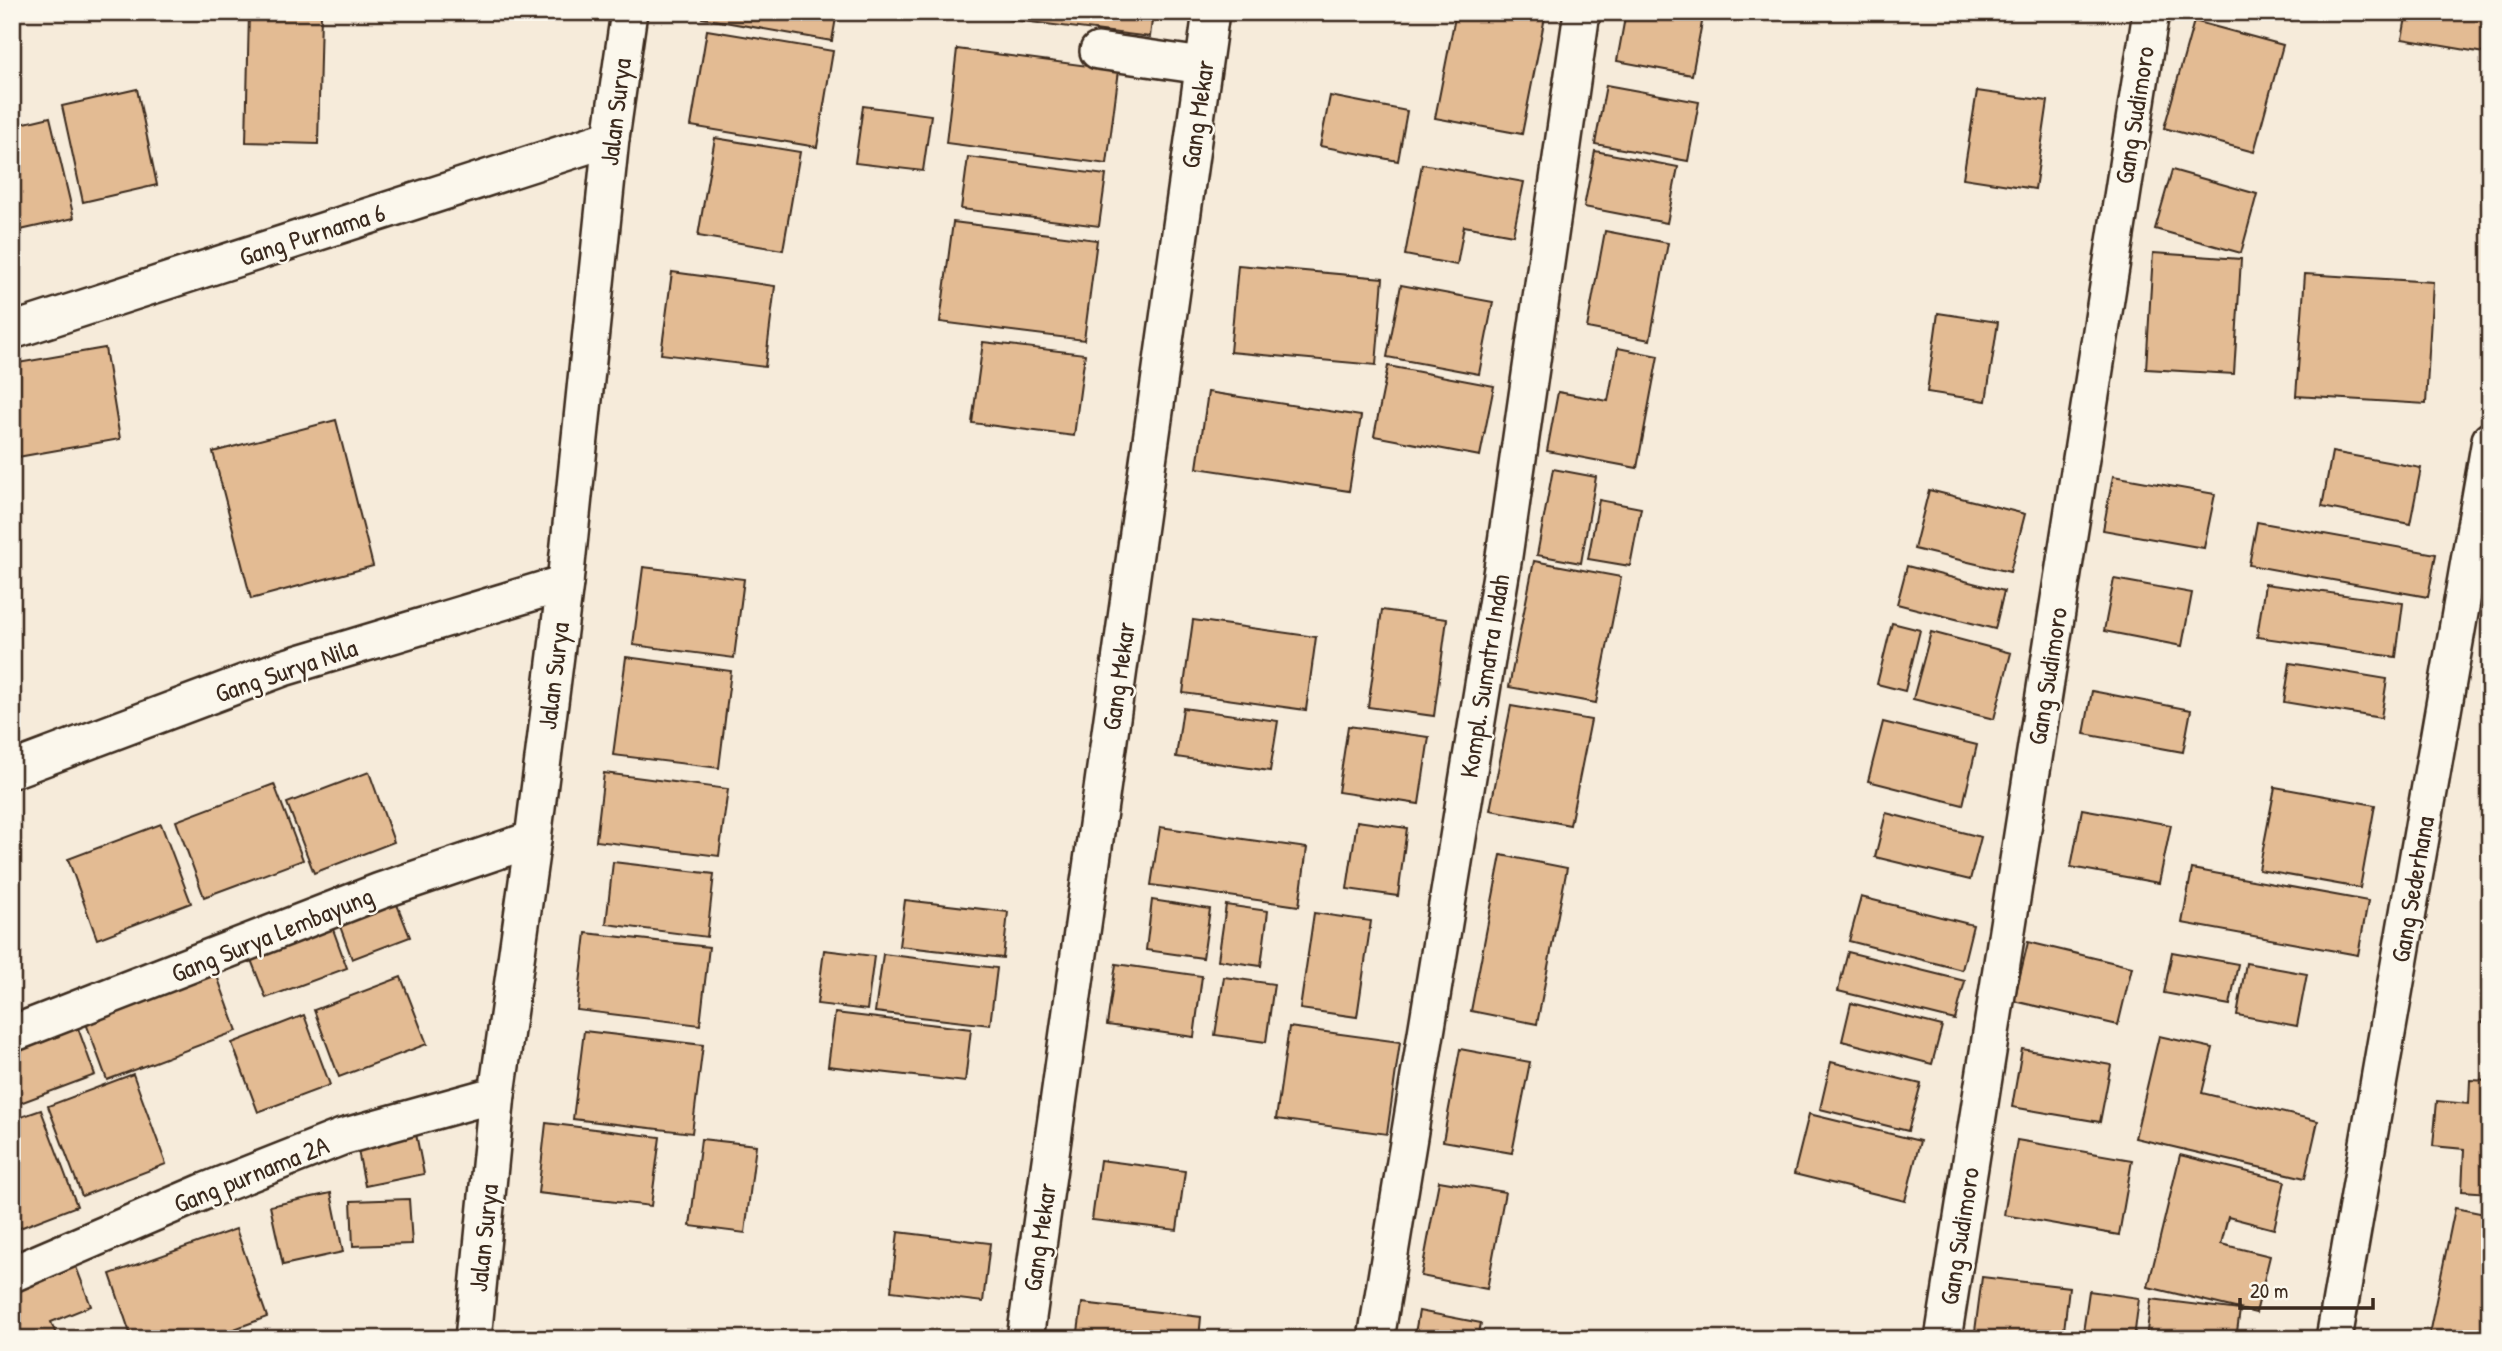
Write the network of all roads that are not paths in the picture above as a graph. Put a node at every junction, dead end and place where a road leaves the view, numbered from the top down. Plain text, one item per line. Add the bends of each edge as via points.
1 (629, 12) edge
2 (1211, 12) edge
3 (1582, 12) edge
4 (2151, 12) edge
5 (1098, 51) dead end
6 (1203, 66) junction
7 (611, 138) junction
8 (12, 331) edge
9 (2490, 439) edge
10 (565, 583) junction
11 (12, 770) edge
12 (533, 839) junction
13 (12, 1034) edge
14 (497, 1094) junction
15 (12, 1273) edge
16 (473, 1339) edge
17 (1025, 1339) edge
18 (1376, 1339) edge
19 (1943, 1339) edge
20 (2334, 1339) edge

1 - 7 street, Jalan Surya
2 - 6 street, Gang Mekar
3 - 18 street, Kompl. Sumatra Indah via 1504,556
4 - 19 street, Gang Sudimoro
5 - 6 street
6 - 17 street, Gang Mekar
7 - 8 street, Gang Purnama 6
7 - 10 street, Jalan Surya
9 - 20 street, Gang Sederhana
10 - 11 street, Gang Surya Nila via 283,668
10 - 12 street, Jalan Surya
12 - 13 street, Gang Surya Lembayung via 380,891
12 - 14 street, Jalan Surya
14 - 15 street, Gang purnama 2A via 342,1137
14 - 16 street, Jalan Surya

